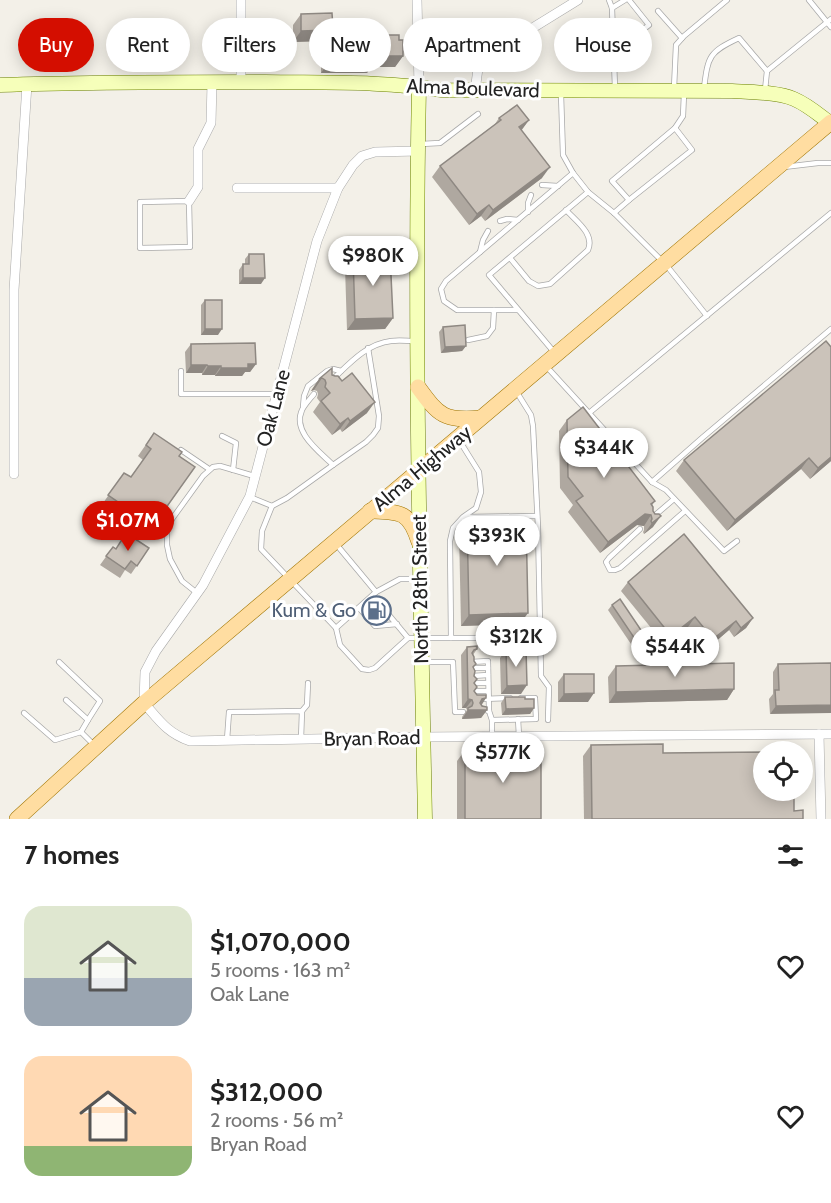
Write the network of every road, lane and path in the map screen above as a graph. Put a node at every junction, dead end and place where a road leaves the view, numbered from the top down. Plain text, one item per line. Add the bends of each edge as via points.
1 (241, 0) edge
2 (417, 0) edge
3 (578, 0) edge
4 (609, 0) edge
5 (627, 0) edge
6 (727, 0) edge
7 (809, 0) edge
8 (612, 8) junction
9 (658, 12) dead end
10 (612, 18) edge
11 (642, 18) edge
12 (830, 23) edge
13 (682, 38) junction
14 (767, 71) junction
15 (614, 72) edge
16 (241, 82) junction
17 (212, 83) junction
18 (27, 84) junction
19 (0, 85) edge
20 (419, 87) junction
21 (475, 91) junction
22 (561, 91) junction
23 (615, 91) junction
24 (679, 91) junction
25 (704, 91) junction
26 (764, 93) junction
27 (478, 114) dead end
28 (831, 124) edge
29 (675, 128) junction
30 (660, 141) junction
31 (418, 148) junction
32 (666, 148) dead end
33 (650, 150) junction
34 (655, 156) dead end
35 (673, 156) dead end
36 (640, 158) junction
37 (677, 162) junction
38 (831, 163) edge
39 (645, 164) dead end
40 (662, 164) dead end
41 (630, 166) junction
42 (776, 169) junction
43 (668, 170) junction
44 (653, 172) dead end
45 (636, 173) dead end
46 (573, 174) junction
47 (658, 178) junction
48 (542, 185) edge
49 (559, 186) junction
50 (237, 188) dead end
51 (338, 188) junction
52 (588, 192) junction
53 (531, 195) edge
54 (629, 200) junction
55 (189, 201) junction
56 (566, 210) junction
57 (528, 212) junction
58 (614, 213) junction
59 (831, 213) edge
60 (519, 220) junction
61 (500, 221) dead end
62 (488, 231) dead end
63 (480, 252) junction
64 (510, 258) junction
65 (664, 263) junction
66 (494, 310) junction
67 (518, 310) junction
68 (707, 316) junction
69 (831, 329) edge
70 (468, 340) edge
71 (418, 341) junction
72 (369, 348) junction
73 (550, 359) junction
74 (181, 371) dead end
75 (341, 371) junction
76 (328, 383) edge
77 (418, 387) junction
78 (515, 389) junction
79 (277, 394) junction
80 (314, 394) dead end
81 (302, 410) junction
82 (589, 413) junction
83 (480, 418) junction
84 (222, 436) dead end
85 (458, 438) junction
86 (181, 450) edge
87 (333, 465) junction
88 (209, 469) junction
89 (233, 470) junction
90 (418, 471) junction
91 (14, 474) dead end
92 (255, 477) junction
93 (652, 482) junction
94 (250, 497) junction
95 (674, 499) junction
96 (272, 507) junction
97 (370, 511) junction
98 (685, 511) junction
99 (537, 516) junction
100 (463, 517) junction
101 (648, 521) edge
102 (640, 529) edge
103 (737, 541) dead end
104 (334, 542) junction
105 (419, 542) junction
106 (420, 578) junction
107 (290, 581) junction
108 (197, 593) junction
109 (375, 596) junction
110 (359, 608) junction
111 (388, 614) dead end
112 (397, 624) junction
113 (336, 628) junction
114 (415, 638) junction
115 (451, 638) junction
116 (539, 638) junction
117 (59, 662) dead end
118 (422, 662) junction
119 (453, 662) junction
120 (462, 662) dead end
121 (471, 662) edge
122 (462, 668) dead end
123 (472, 668) edge
124 (488, 668) junction
125 (454, 669) junction
126 (488, 675) junction
127 (454, 676) junction
128 (462, 676) dead end
129 (472, 676) edge
130 (308, 683) dead end
131 (488, 683) junction
132 (454, 684) junction
133 (463, 684) dead end
134 (472, 684) edge
135 (454, 691) junction
136 (463, 691) dead end
137 (472, 691) edge
138 (488, 691) junction
139 (489, 698) junction
140 (454, 699) junction
141 (462, 699) dead end
142 (472, 699) edge
143 (66, 700) dead end
144 (144, 703) junction
145 (302, 711) junction
146 (479, 711) edge
147 (489, 711) junction
148 (463, 712) dead end
149 (24, 713) dead end
150 (518, 719) junction
151 (88, 720) junction
152 (492, 720) junction
153 (548, 720) dead end
154 (81, 732) junction
155 (819, 734) junction
156 (831, 734) edge
157 (492, 736) junction
158 (519, 736) junction
159 (423, 737) junction
160 (301, 739) junction
161 (227, 740) junction
162 (96, 747) junction
163 (17, 819) edge
164 (425, 819) edge
165 (821, 819) edge

1 - 16 street
2 - 20 street, North 28th Street
3 - 21 street via 479,61
4 - 8 lane
5 - 8 lane
5 - 11 lane
6 - 13 lane
7 - 12 lane
8 - 10 lane
9 - 13 lane
12 - 14 lane
13 - 24 lane via 676,45
14 - 25 lane via 739,38 710,56
14 - 26 lane
15 - 23 lane
16 - 17 street, Alma Boulevard
16 - 20 street, Alma Boulevard
17 - 18 street, Alma Boulevard
17 - 55 street via 211,123 198,149 198,187
18 - 19 street, Alma Boulevard
18 - 91 street via 14,290
20 - 21 street, Alma Boulevard
20 - 31 street, North 28th Street
21 - 22 street, Alma Boulevard
22 - 23 street, Alma Boulevard
22 - 46 lane via 563,155
23 - 24 street, Alma Boulevard
24 - 25 street, Alma Boulevard
24 - 29 lane via 683,116
25 - 26 street, Alma Boulevard
26 - 28 street, Alma Boulevard via 792,98
27 - 31 lane via 441,143
28 - 42 main road, Alma Highway
29 - 30 lane
29 - 37 lane via 692,150
30 - 32 lane
30 - 33 lane
31 - 51 street, Oak Lane via 362,156
31 - 71 street, North 28th Street
33 - 34 lane
33 - 36 lane
35 - 37 lane
36 - 39 lane
36 - 41 lane
37 - 43 lane
38 - 42 lane
40 - 43 lane
41 - 45 lane
41 - 54 lane via 612,181
42 - 65 main road, Alma Highway
43 - 47 lane
44 - 47 lane
46 - 49 lane
46 - 52 lane
47 - 54 lane via 646,183
48 - 49 lane
49 - 57 lane
50 - 51 street
51 - 79 street, Oak Lane via 317,241
52 - 56 lane
52 - 58 lane
53 - 57 lane
54 - 58 lane
55 - 55 lane via 190,247 140,248 140,202
56 - 64 lane
56 - 64 lane via 591,243 550,284 538,286 529,281
57 - 60 lane
58 - 65 lane
59 - 68 lane
60 - 61 lane
60 - 63 lane
62 - 63 lane
63 - 66 lane via 441,289 444,301 457,310
64 - 67 lane via 489,275
65 - 68 lane
65 - 73 main road, Alma Highway
66 - 67 lane
66 - 70 lane via 493,328 487,336
67 - 73 lane
68 - 82 lane
69 - 93 lane
71 - 72 lane via 391,341
71 - 77 street, North 28th Street
72 - 75 lane
72 - 87 lane via 378,428 366,442
73 - 78 main road, Alma Highway
73 - 82 lane
74 - 79 lane via 181,394
75 - 76 lane
75 - 81 lane via 327,371 308,386
77 - 83 main road via 446,417
77 - 90 street, North 28th Street
78 - 83 main road, Alma Highway
78 - 99 lane via 531,415 533,426
79 - 92 street, Oak Lane
80 - 81 lane
81 - 87 lane via 304,435
82 - 93 lane
83 - 85 main road, Alma Highway
84 - 89 lane via 236,443
85 - 90 main road, Alma Highway
85 - 100 lane via 480,472 481,492 476,508
86 - 88 lane
87 - 96 lane
88 - 89 lane via 220,466
88 - 108 lane via 167,531 175,570
89 - 92 lane
90 - 97 main road, Alma Highway
90 - 105 street, North 28th Street
92 - 94 street, Oak Lane
93 - 95 lane
94 - 96 lane
94 - 108 street, Oak Lane
95 - 98 lane
95 - 101 lane
96 - 107 lane via 262,531 261,549
97 - 104 main road, Alma Highway
97 - 105 main road via 394,512 407,518
98 - 102 lane via 620,568 610,570 606,562
98 - 103 lane via 724,550
99 - 100 lane
99 - 116 lane
100 - 115 lane via 453,528 450,541
104 - 107 main road, Alma Highway
104 - 109 lane
105 - 106 street, North 28th Street
106 - 109 lane via 400,579
106 - 114 street, North 28th Street
107 - 113 lane
107 - 144 main road, Alma Highway
108 - 144 street, Oak Lane via 156,651 146,672
109 - 110 lane
110 - 112 lane via 375,627
110 - 113 lane
111 - 112 lane
112 - 114 lane
113 - 114 lane via 340,645 362,669 369,670
114 - 115 lane
114 - 118 street, North 28th Street
115 - 116 lane
116 - 153 lane via 541,676 549,687
117 - 151 lane via 100,701
118 - 119 lane
118 - 159 street, North 28th Street
119 - 120 lane
119 - 125 lane
121 - 124 lane via 488,661
122 - 125 lane
123 - 124 lane
124 - 126 lane
125 - 127 lane
126 - 129 lane
126 - 131 lane
127 - 128 lane
127 - 132 lane
130 - 145 lane via 307,705
131 - 134 lane
131 - 138 lane
132 - 133 lane
132 - 135 lane
135 - 136 lane
135 - 140 lane
137 - 138 lane
138 - 139 lane
139 - 142 lane
139 - 147 lane
139 - 150 lane via 535,698 536,719
140 - 141 lane
140 - 148 lane via 455,712
143 - 151 lane
144 - 161 street, Bryan Road via 177,736 190,741
144 - 162 main road, Alma Highway
145 - 160 lane
145 - 161 lane via 229,712
146 - 147 lane
147 - 152 lane
149 - 154 lane via 55,740
150 - 152 lane
150 - 158 lane
151 - 154 lane
152 - 157 lane
154 - 162 lane
155 - 156 street, Bryan Road
155 - 158 street, Bryan Road
155 - 165 street
157 - 158 street, Bryan Road
157 - 159 street, Bryan Road
159 - 160 street, Bryan Road
159 - 164 street, North 28th Street
160 - 161 street, Bryan Road
162 - 163 main road, Alma Highway

